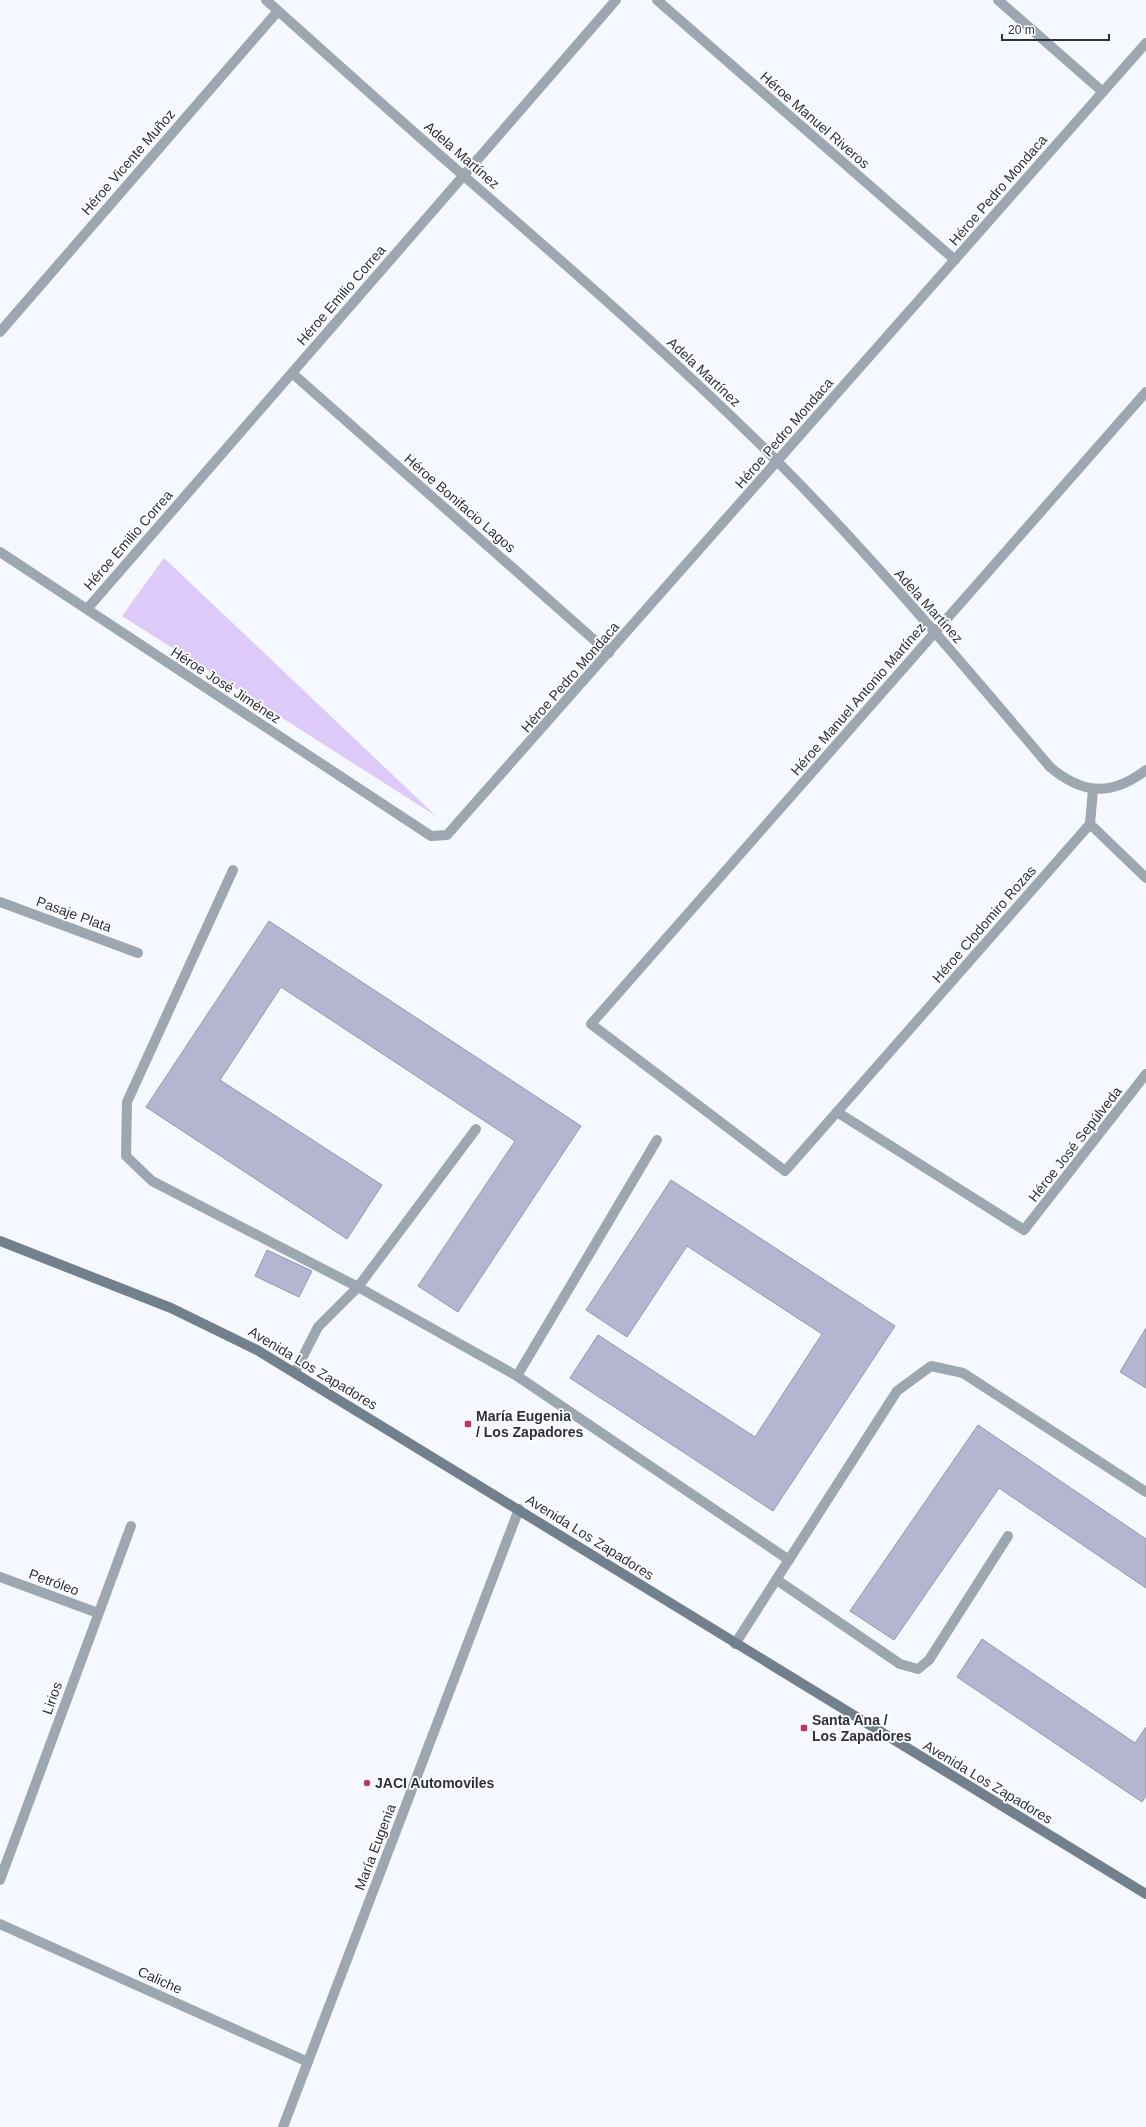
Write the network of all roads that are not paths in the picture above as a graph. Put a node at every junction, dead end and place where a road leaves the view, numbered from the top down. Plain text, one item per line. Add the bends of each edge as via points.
1 (266, 0) edge
2 (616, 0) edge
3 (657, 0) edge
4 (998, 0) edge
5 (278, 11) junction
6 (1146, 43) edge
7 (1103, 92) junction
8 (464, 176) junction
9 (954, 260) junction
10 (0, 332) edge
11 (292, 373) junction
12 (1146, 392) edge
13 (778, 462) junction
14 (0, 552) edge
15 (87, 609) junction
16 (935, 632) junction
17 (609, 653) junction
18 (1146, 770) edge
19 (1093, 789) junction
20 (1090, 824) junction
21 (439, 837) joint
22 (233, 870) dead end
23 (1146, 878) edge
24 (0, 902) edge
25 (138, 953) dead end
26 (591, 1024) joint
27 (1146, 1074) edge
28 (837, 1112) junction
29 (476, 1129) dead end
30 (657, 1140) dead end
31 (0, 1241) edge
32 (358, 1287) junction
33 (295, 1372) junction
34 (517, 1376) junction
35 (1146, 1492) edge
36 (519, 1509) junction
37 (131, 1526) dead end
38 (1008, 1536) dead end
39 (789, 1560) junction
40 (0, 1577) edge
41 (777, 1580) junction
42 (98, 1613) junction
43 (735, 1644) junction
44 (0, 1880) edge
45 (1146, 1894) edge
46 (0, 1924) edge
47 (308, 2062) junction
48 (283, 2127) edge

1 - 5 street, Adela Martínez
2 - 8 street, Héroe Emilio Correa
3 - 9 street, Héroe Manuel Riveros
4 - 7 street
5 - 8 street, Adela Martínez
5 - 10 street, Héroe Vicente Muñoz
6 - 7 street, Héroe Pedro Mondaca
7 - 9 street, Héroe Pedro Mondaca
8 - 11 street, Héroe Emilio Correa
8 - 13 street, Adela Martínez via 605,299
9 - 13 street, Héroe Pedro Mondaca
11 - 15 street, Héroe Emilio Correa
11 - 17 street, Héroe Bonifacio Lagos
12 - 16 street, Héroe Manuel Antonio Martínez
13 - 16 street, Adela Martínez
13 - 17 street, Héroe Pedro Mondaca
14 - 15 street, Héroe José Jiménez
15 - 21 street, Héroe José Jiménez via 423,832
16 - 19 street, Adela Martínez via 1050,767 1063,778
16 - 26 street, Héroe Manuel Antonio Martínez
17 - 21 street, Héroe Pedro Mondaca via 453,830
18 - 19 street via 1122,785 1108,789
19 - 20 street
20 - 23 street
20 - 28 street, Héroe Clodomiro Rozas
22 - 32 street via 127,1102 126,1156 152,1181
24 - 25 street, Pasaje Plata
26 - 28 street, Héroe Clodomiro Rozas via 785,1171
27 - 28 street, Héroe José Sepúlveda via 1024,1230
29 - 32 street
30 - 34 street
31 - 33 main road, Avenida Los Zapadores via 172,1308 225,1333
32 - 33 street via 318,1327
32 - 34 street
33 - 36 main road, Avenida Los Zapadores
34 - 39 street
35 - 39 street via 964,1373 931,1366 897,1391
36 - 43 main road, Avenida Los Zapadores
36 - 47 street, María Eugenia
37 - 42 street, Lirios
38 - 41 street via 929,1660 918,1669 900,1664
39 - 41 street
40 - 42 street, Petróleo
41 - 43 street
42 - 44 street, Lirios
43 - 45 main road, Avenida Los Zapadores
46 - 47 street, Caliche
47 - 48 street, María Eugenia

